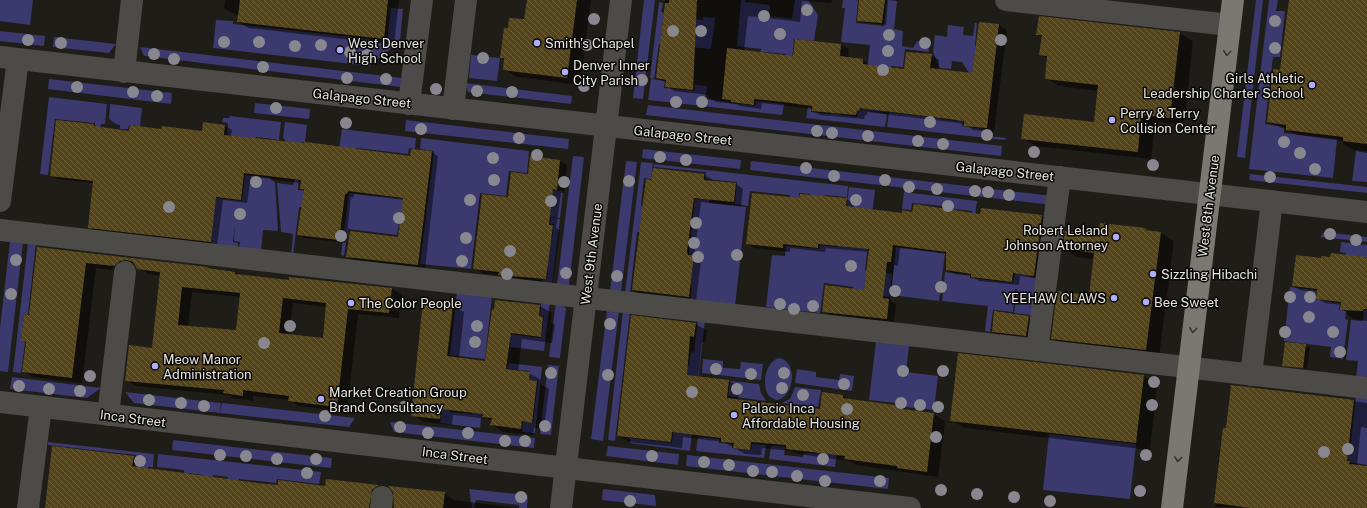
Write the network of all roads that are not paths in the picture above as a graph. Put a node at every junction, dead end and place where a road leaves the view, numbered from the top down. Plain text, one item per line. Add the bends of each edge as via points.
1 (132, 0) edge
2 (422, 0) edge
3 (466, 0) edge
4 (621, 0) edge
5 (1006, 0) edge
6 (1233, 0) edge
7 (1230, 25) junction
8 (9, 58) edge
9 (124, 72) junction
10 (409, 104) junction
11 (454, 109) junction
12 (606, 126) junction
13 (1060, 177) junction
14 (1210, 194) junction
15 (0, 201) edge
16 (1272, 201) junction
17 (1367, 212) edge
18 (0, 230) edge
19 (126, 272) dead end
20 (586, 298) junction
21 (1037, 350) junction
22 (1189, 368) junction
23 (1251, 375) junction
24 (1367, 388) edge
25 (0, 402) edge
26 (41, 407) junction
27 (108, 415) junction
28 (566, 468) junction
29 (28, 508) edge
30 (561, 508) edge
31 (910, 508) edge
32 (1172, 508) edge

1 - 9 street
2 - 10 street
3 - 11 street
4 - 12 street, West 9th Avenue
5 - 7 street
6 - 7 main road, West 8th Avenue
7 -> 14 main road, West 8th Avenue
8 - 9 street, Galapago Street
8 - 15 street
9 - 10 street, Galapago Street
10 - 11 street, Galapago Street
11 - 12 street, Galapago Street
12 - 13 street, Galapago Street
12 - 20 street, West 9th Avenue
13 - 14 street, Galapago Street
13 - 21 street
14 - 16 street, Galapago Street
14 -> 22 main road, West 8th Avenue
16 - 17 street, Galapago Street
16 - 23 street
18 - 20 street
19 - 27 street
20 - 21 street
20 - 28 street, West 9th Avenue
21 - 22 street
22 - 23 street
22 -> 32 main road, West 8th Avenue
23 - 24 street
25 - 26 street, Inca Street
26 - 27 street, Inca Street
26 - 29 street
27 - 28 street, Inca Street
28 - 30 street, West 9th Avenue
28 - 31 street, Inca Street

